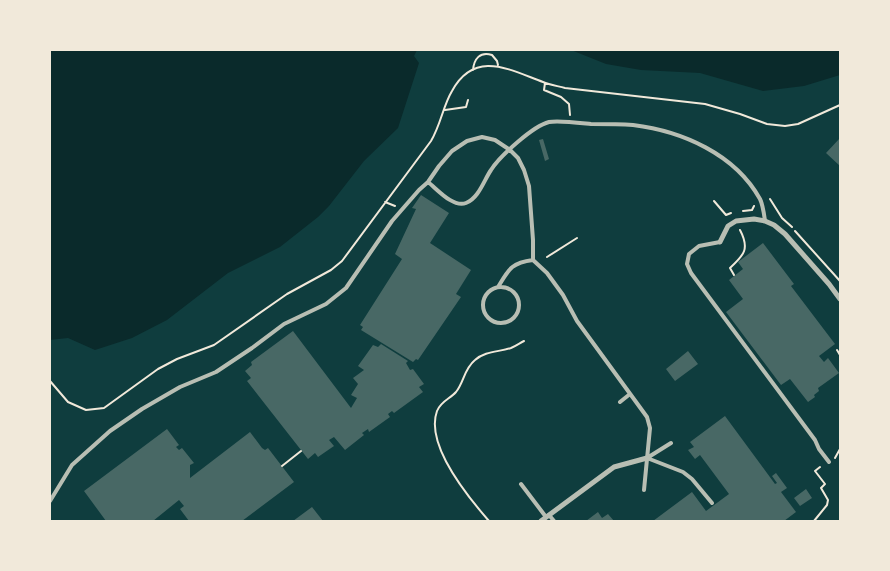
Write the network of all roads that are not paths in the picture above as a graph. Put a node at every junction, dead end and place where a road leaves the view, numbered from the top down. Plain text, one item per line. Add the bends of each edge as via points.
1 (510, 150) junction
2 (428, 182) junction
3 (765, 221) junction
4 (720, 242) joint
5 (533, 260) junction
6 (498, 286) junction
7 (840, 299) edge
8 (630, 394) junction
9 (620, 402) dead end
10 (672, 443) dead end
11 (647, 458) junction
12 (829, 462) dead end
13 (521, 484) dead end
14 (644, 490) dead end
15 (50, 501) edge
16 (712, 503) dead end
17 (548, 516) junction
18 (541, 521) edge
19 (554, 521) edge

1 - 2 lane via 495,140 482,137 467,141 452,151
1 - 2 lane via 492,168 475,197 466,203 457,203
1 - 3 lane via 530,132 550,122 633,125 665,132 714,152 729,162 760,198
1 - 5 lane via 518,158 529,186
2 - 15 lane via 392,221 346,288 326,304 284,324 216,372 180,387 110,431 72,465
3 - 4 street via 754,219 732,223
3 - 7 street via 785,234
4 - 12 lane via 699,246 688,254 687,264 691,273
5 - 6 lane via 510,267
5 - 8 lane via 563,295 577,321
6 - 6 lane via 513,291 519,306 516,316 502,324 487,317 482,307 484,296
8 - 9 lane
8 - 11 lane via 647,417 650,428
10 - 11 lane
11 - 14 lane
11 - 16 lane via 683,472
11 - 17 street via 614,467
13 - 17 lane
17 - 18 street
17 - 19 lane

